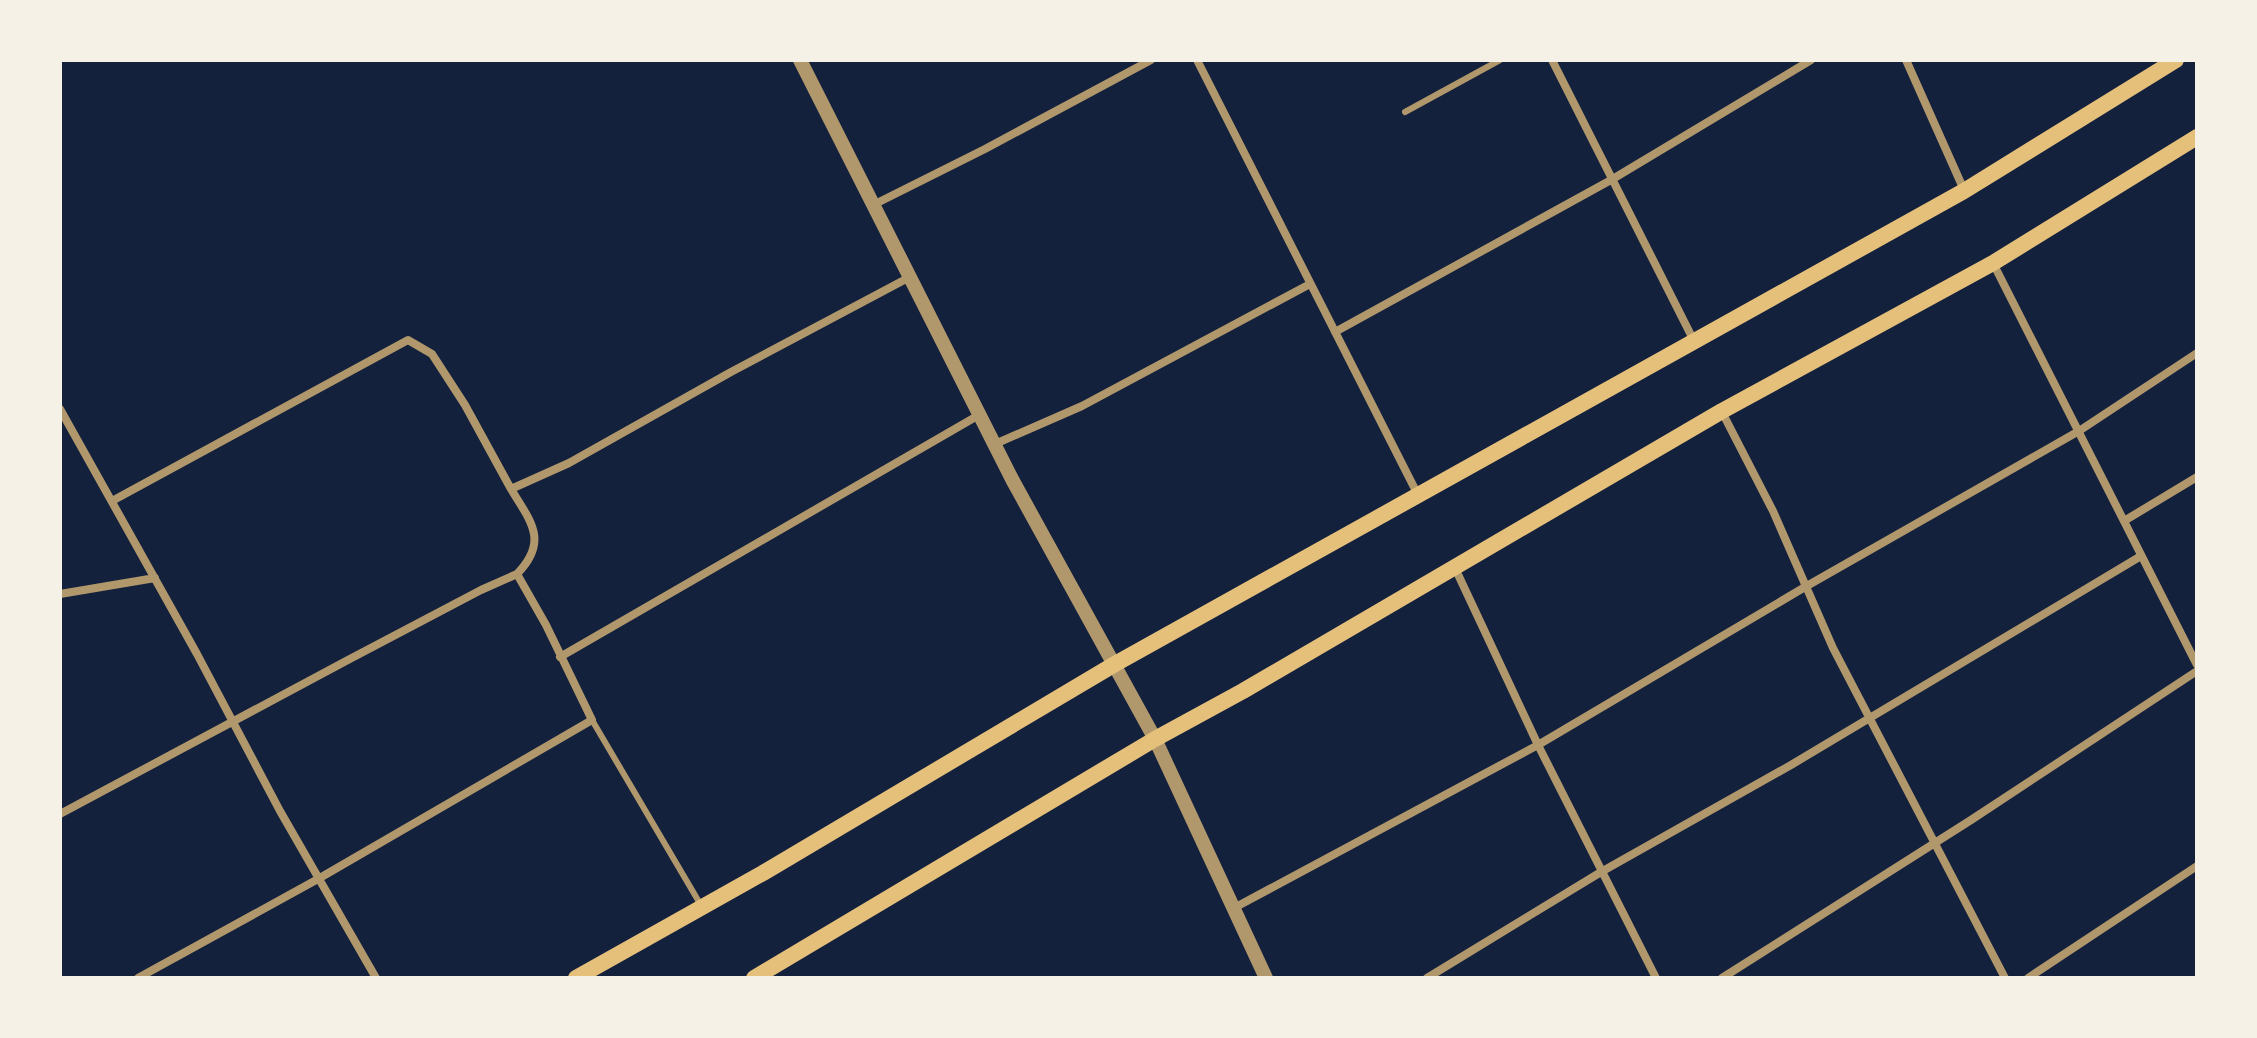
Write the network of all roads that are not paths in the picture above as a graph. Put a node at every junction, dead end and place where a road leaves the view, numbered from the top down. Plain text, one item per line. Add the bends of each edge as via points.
1 (800, 60) edge
2 (1151, 60) edge
3 (1197, 60) edge
4 (1500, 60) edge
5 (1552, 60) edge
6 (1811, 60) edge
7 (1906, 60) edge
8 (2176, 60) edge
9 (1405, 112) dead end
10 (2197, 137) edge
11 (1611, 180) junction
12 (1964, 191) junction
13 (872, 205) junction
14 (1993, 263) junction
15 (908, 278) junction
16 (1310, 284) junction
17 (1335, 332) junction
18 (1694, 342) junction
19 (2197, 353) edge
20 (60, 409) edge
21 (1722, 411) junction
22 (979, 415) junction
23 (2079, 431) junction
24 (995, 444) junction
25 (2197, 477) edge
26 (511, 489) junction
27 (1419, 497) junction
28 (112, 501) junction
29 (2124, 521) junction
30 (2141, 556) junction
31 (1454, 567) junction
32 (517, 574) junction
33 (155, 578) junction
34 (1805, 587) junction
35 (60, 594) edge
36 (560, 657) junction
37 (1115, 664) junction
38 (2197, 668) edge
39 (1870, 718) junction
40 (592, 720) junction
41 (234, 722) junction
42 (1155, 739) junction
43 (1538, 745) junction
44 (60, 814) edge
45 (1935, 841) junction
46 (2197, 866) edge
47 (1601, 872) junction
48 (318, 879) junction
49 (702, 907) junction
50 (1234, 908) junction
51 (1262, 977) edge
52 (138, 978) edge
53 (376, 978) edge
54 (576, 978) edge
55 (754, 978) edge
56 (1427, 978) edge
57 (1656, 978) edge
58 (1722, 978) edge
59 (2005, 978) edge
60 (2028, 978) edge

1 - 13 street
2 - 13 street
3 - 16 street
4 - 9 lane
5 - 11 street
6 - 11 street
7 - 12 street
8 - 12 main road
10 - 14 main road
11 - 17 street
11 - 18 street
12 - 18 main road
13 - 15 street
14 - 21 main road
14 - 23 street
15 - 22 street
15 - 26 street via 569,463
16 - 17 street
16 - 24 street via 1082,406
17 - 27 street
18 - 27 main road
19 - 23 street
20 - 28 street
21 - 31 main road
21 - 34 street
22 - 24 street
22 - 36 street
23 - 29 street
23 - 34 street
24 - 37 street
25 - 29 street
26 - 28 street via 439,364 408,340
26 - 32 street via 530,520 536,548
27 - 37 main road
28 - 33 street
29 - 30 street
30 - 38 street
30 - 39 street
31 - 42 main road
31 - 43 street
32 - 36 street
32 - 41 street
33 - 35 street
33 - 41 street
34 - 39 street
34 - 43 street
36 - 40 street
37 - 42 street
37 - 49 main road
38 - 45 street
39 - 45 street
39 - 47 street
40 - 48 street
40 - 49 lane
41 - 44 street
41 - 48 street
42 - 50 street
42 - 55 main road
43 - 47 street
43 - 50 street
45 - 58 street
45 - 59 street
46 - 60 street
47 - 56 street
47 - 57 street
48 - 52 street
48 - 53 street
49 - 54 main road
50 - 51 street

